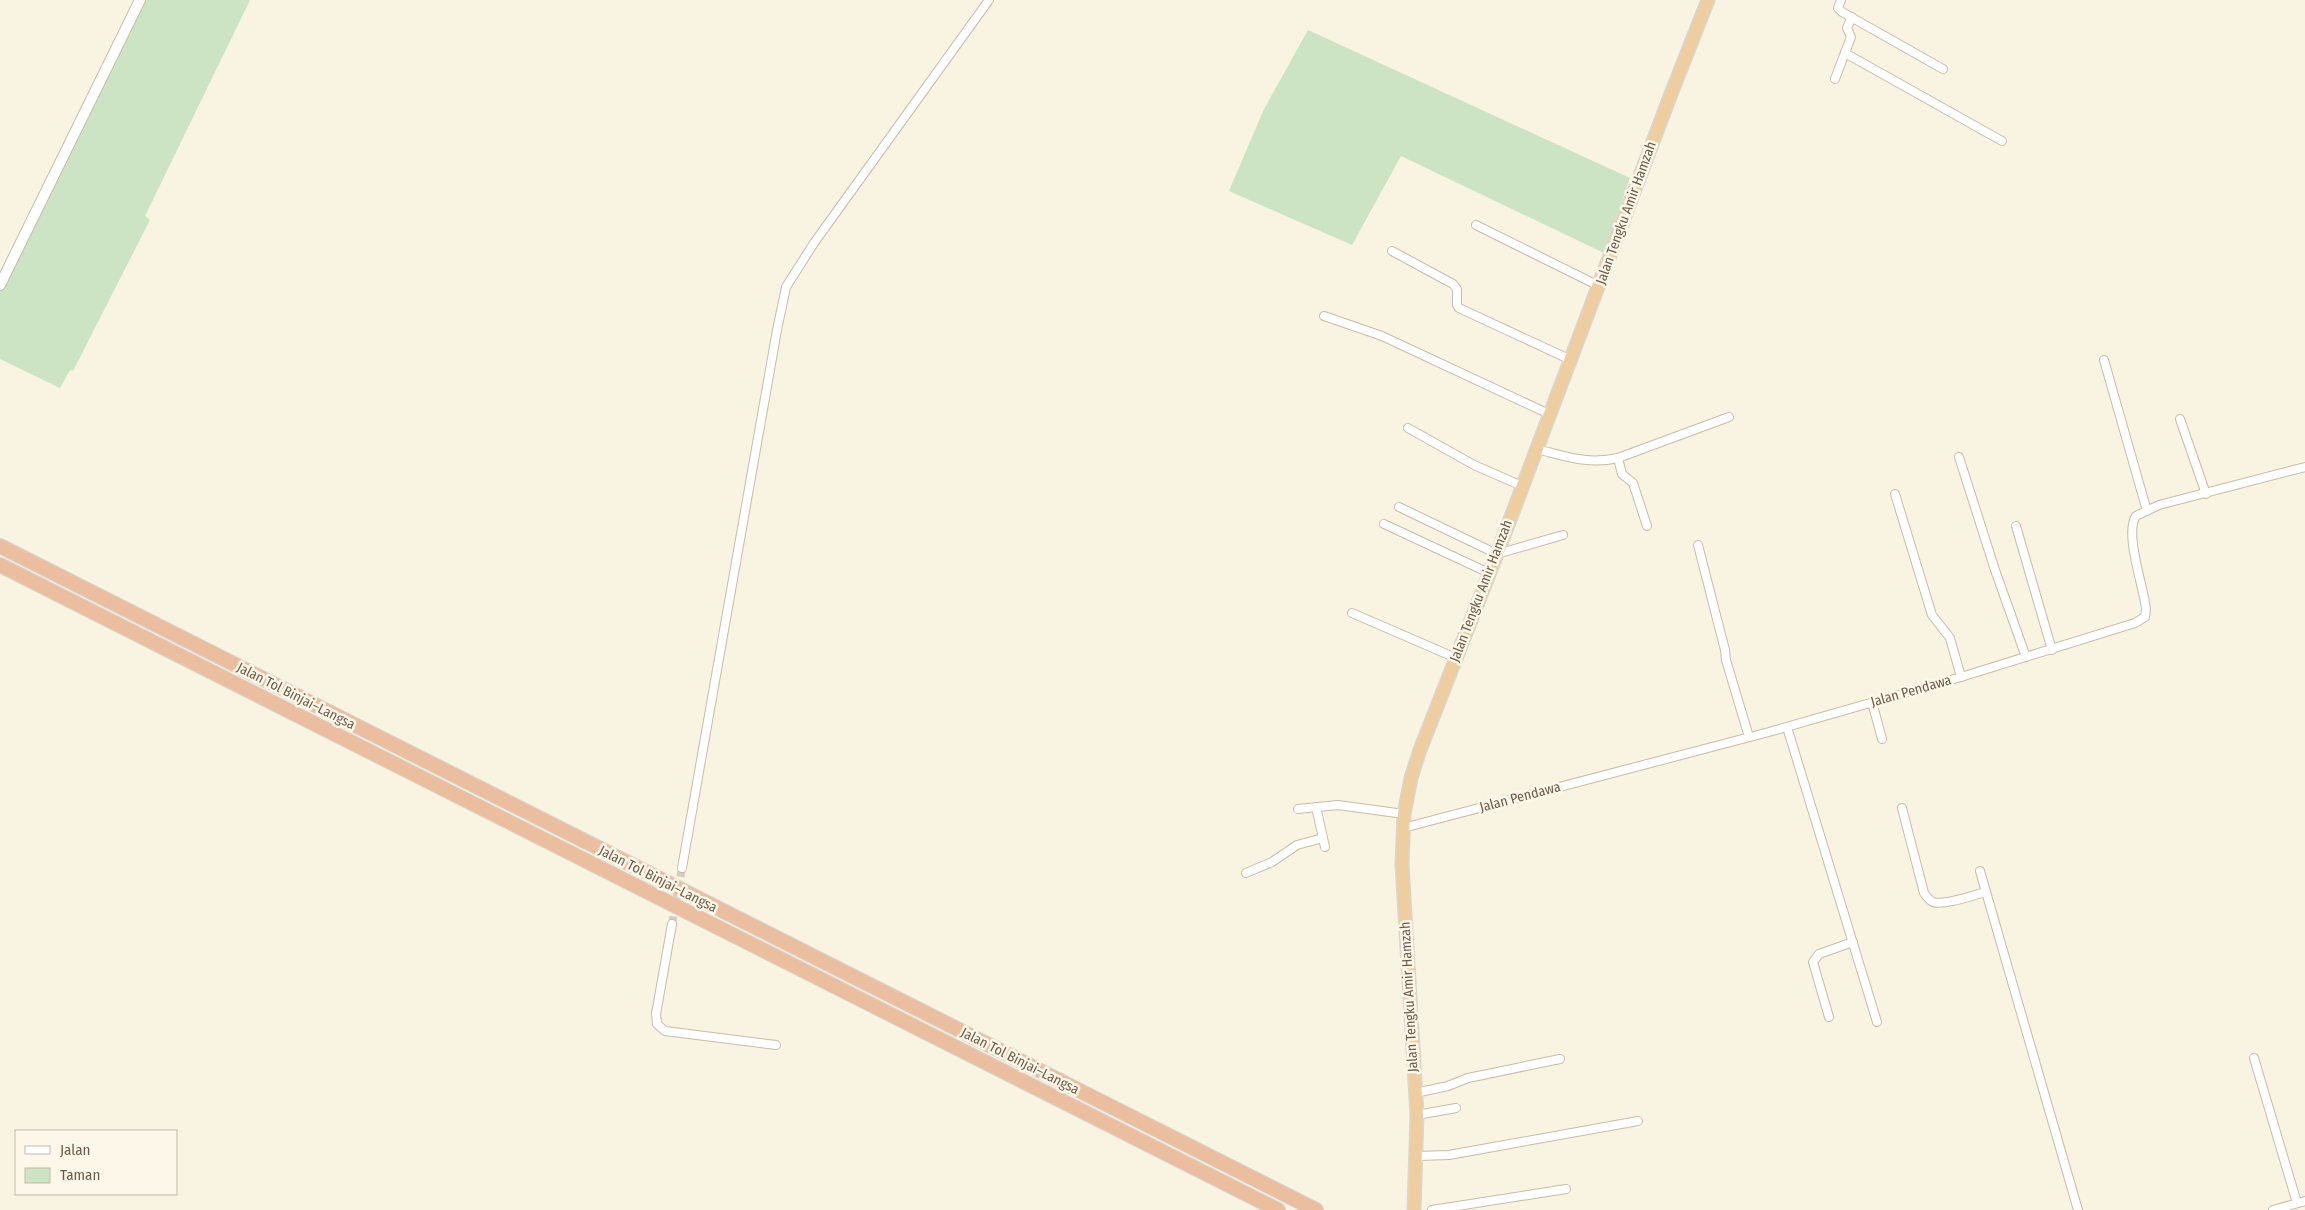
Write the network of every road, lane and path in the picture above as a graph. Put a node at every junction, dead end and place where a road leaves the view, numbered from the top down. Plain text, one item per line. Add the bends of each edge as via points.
1 (140, 0) edge
2 (989, 0) edge
3 (1708, 0) edge
4 (1840, 0) edge
5 (1852, 17) junction
6 (1845, 53) junction
7 (1943, 69) dead end
8 (1835, 79) dead end
9 (2002, 141) dead end
10 (1476, 225) dead end
11 (1392, 251) dead end
12 (0, 285) edge
13 (1599, 286) junction
14 (1324, 316) dead end
15 (1570, 360) junction
16 (2104, 360) dead end
17 (1549, 414) junction
18 (1729, 417) dead end
19 (2180, 419) dead end
20 (1408, 428) dead end
21 (1536, 449) junction
22 (1959, 457) dead end
23 (1618, 458) junction
24 (2305, 467) edge
25 (1522, 486) junction
26 (1895, 494) dead end
27 (2206, 494) junction
28 (1399, 507) dead end
29 (2147, 511) junction
30 (1384, 524) dead end
31 (1647, 526) dead end
32 (2016, 526) dead end
33 (1563, 536) dead end
34 (1698, 545) dead end
35 (0, 546) edge
36 (1497, 554) junction
37 (0, 565) edge
38 (1489, 572) junction
39 (1352, 613) dead end
40 (2052, 650) junction
41 (2026, 657) junction
42 (1456, 658) junction
43 (1961, 677) junction
44 (1872, 702) junction
45 (1787, 727) junction
46 (1749, 737) junction
47 (1882, 739) dead end
48 (1316, 807) junction
49 (1902, 808) dead end
50 (1298, 809) dead end
51 (1404, 814) junction
52 (1403, 828) junction
53 (1323, 838) junction
54 (1325, 847) dead end
55 (682, 868) tunnel mouth
56 (1980, 871) dead end
57 (1246, 873) dead end
58 (1986, 892) junction
59 (672, 924) tunnel mouth
60 (1853, 942) junction
61 (1829, 1017) dead end
62 (1877, 1022) dead end
63 (776, 1045) dead end
64 (2254, 1058) dead end
65 (1560, 1059) dead end
66 (1415, 1093) junction
67 (1456, 1108) dead end
68 (1417, 1115) junction
69 (1638, 1121) dead end
70 (1417, 1156) junction
71 (1566, 1188) dead end
72 (2301, 1202) edge
73 (1278, 1210) edge
74 (1316, 1210) edge
75 (1414, 1210) edge
76 (1432, 1210) edge
77 (2078, 1210) edge
78 (2273, 1210) edge

1 - 12 street
2 - 55 street via 834,213 786,287
3 - 13 highway, Jalan Tengku Amir Hamzah
4 - 5 street via 1839,10
5 - 6 street via 1847,28 1851,37
5 - 7 street
6 - 8 street
6 - 9 street
10 - 13 street
11 - 15 street via 1453,284 1457,289 1459,308
13 - 15 highway, Jalan Tengku Amir Hamzah
14 - 17 street via 1382,336
15 - 17 highway, Jalan Tengku Amir Hamzah
16 - 29 street
17 - 21 highway, Jalan Tengku Amir Hamzah
18 - 23 street
19 - 27 street
20 - 25 street via 1474,465
21 - 23 street via 1594,462
21 - 25 highway, Jalan Tengku Amir Hamzah
22 - 41 street
23 - 31 street via 1622,474 1633,483
24 - 27 street
25 - 36 highway, Jalan Tengku Amir Hamzah
26 - 43 street via 1932,615 1950,638
27 - 29 street
28 - 36 street
29 - 40 street, Jalan Pendawa via 2136,516 2132,524 2146,604 2145,617
30 - 38 street
32 - 40 street
33 - 36 street
34 - 46 street
35 - 74 highway, Jalan Tol Binjai–Langsa
36 - 38 highway, Jalan Tengku Amir Hamzah
37 - 73 highway, Jalan Tol Binjai–Langsa
38 - 42 highway, Jalan Tengku Amir Hamzah
39 - 42 street
40 - 41 street, Jalan Pendawa
41 - 43 street, Jalan Pendawa
42 - 51 highway, Jalan Tengku Amir Hamzah via 1414,766
43 - 44 street, Jalan Pendawa
44 - 45 street, Jalan Pendawa
44 - 47 street
45 - 46 street, Jalan Pendawa
45 - 60 street
46 - 52 street, Jalan Pendawa
48 - 50 street
48 - 51 street via 1349,806
48 - 53 street
49 - 58 street via 1928,899 1946,902
51 - 52 highway, Jalan Tengku Amir Hamzah
52 - 66 highway, Jalan Tengku Amir Hamzah
53 - 54 street
53 - 57 street via 1297,845 1272,862
56 - 58 street
58 - 77 street
59 - 63 street via 657,1024 665,1030
60 - 61 street via 1819,954 1813,962
60 - 62 street
64 - 72 street
65 - 66 street via 1468,1078
66 - 68 highway, Jalan Tengku Amir Hamzah
67 - 68 street
68 - 70 highway, Jalan Tengku Amir Hamzah
69 - 70 street via 1449,1155
70 - 75 highway, Jalan Tengku Amir Hamzah
71 - 76 street
72 - 78 street

